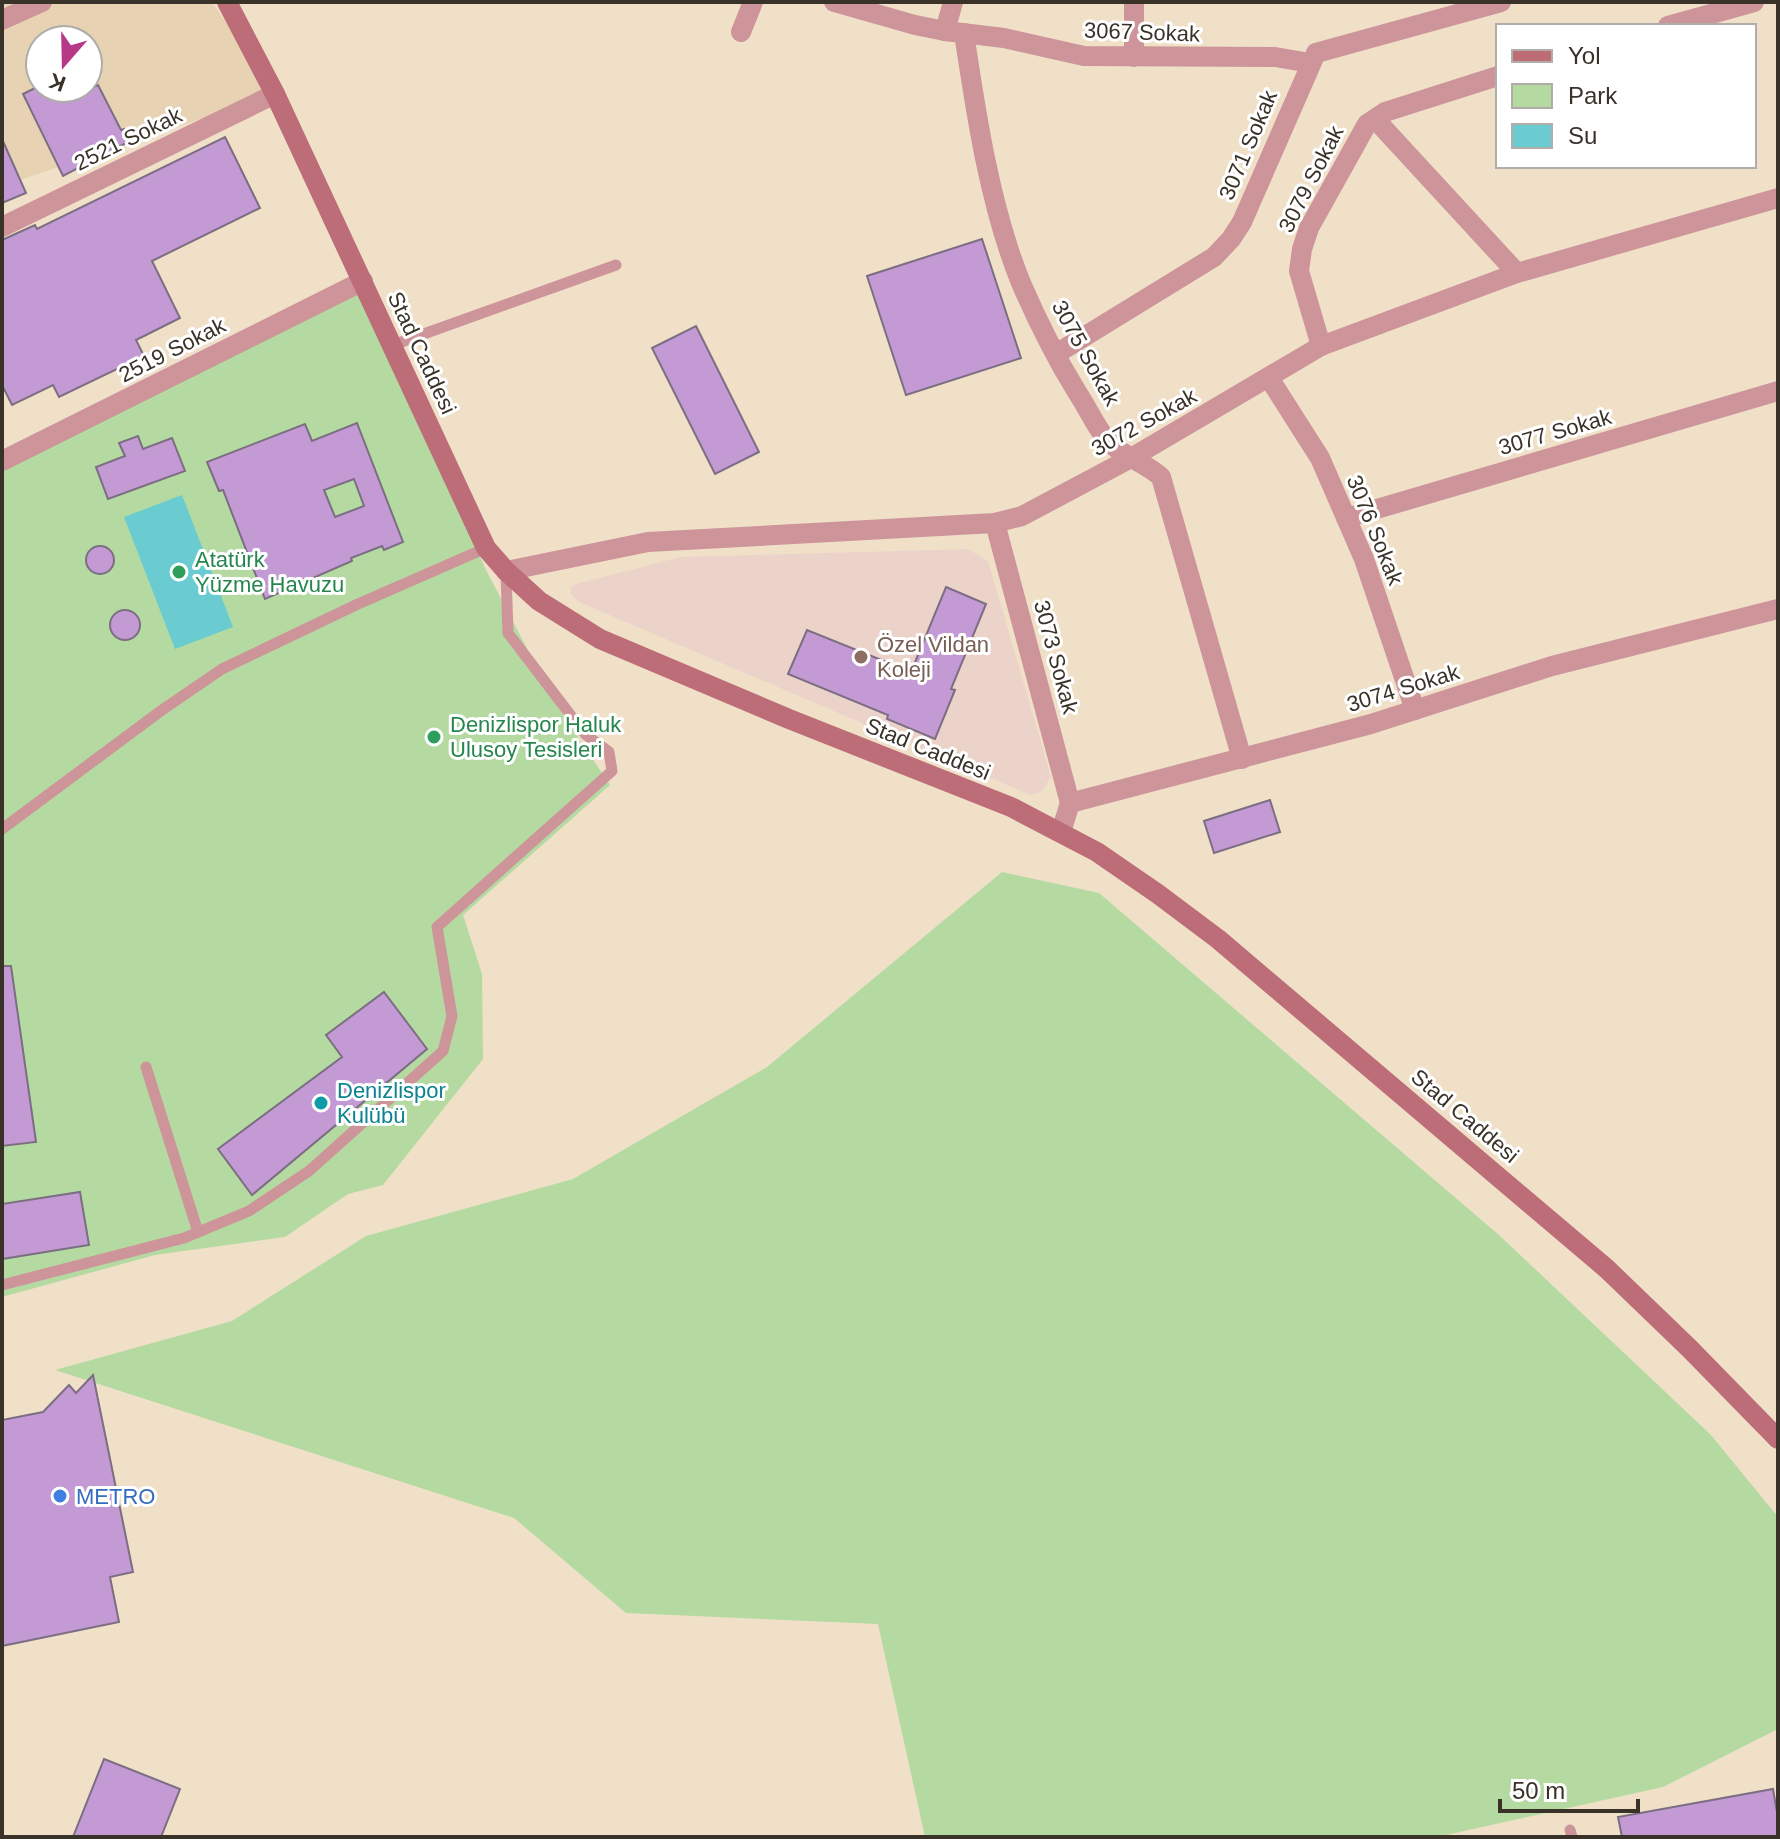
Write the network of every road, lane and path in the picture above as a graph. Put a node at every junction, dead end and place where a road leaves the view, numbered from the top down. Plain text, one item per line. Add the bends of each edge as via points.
1 (42, 2) edge
2 (227, 2) edge
3 (753, 2) edge
4 (834, 2) edge
5 (953, 2) edge
6 (1134, 2) edge
7 (1501, 2) edge
8 (1754, 2) edge
9 (2, 20) edge
10 (1675, 24) edge
11 (741, 32) dead end
12 (954, 32) junction
13 (1134, 57) junction
14 (1310, 63) junction
15 (1496, 77) edge
16 (275, 94) junction
17 (1375, 119) junction
18 (1778, 198) edge
19 (2, 227) edge
20 (616, 265) dead end
21 (1517, 273) junction
22 (363, 281) junction
23 (393, 345) junction
24 (1321, 346) junction
25 (1056, 354) junction
26 (1269, 378) junction
27 (1778, 391) edge
28 (1131, 458) junction
29 (2, 461) edge
30 (1346, 518) junction
31 (995, 523) junction
32 (486, 548) junction
33 (506, 571) junction
34 (1778, 609) edge
35 (1415, 710) junction
36 (1242, 759) junction
37 (1070, 803) junction
38 (2, 829) edge
39 (1061, 832) junction
40 (146, 1067) dead end
41 (198, 1232) junction
42 (2, 1285) edge
43 (1778, 1439) edge

1 - 9 street
2 - 16 street, Stad Caddesi
3 - 11 street
4 - 12 street, 3067 Sokak
5 - 12 street
6 - 13 street
7 - 14 street via 1316,53
8 - 10 street
12 - 13 street, 3067 Sokak via 1084,56
12 - 25 street, 3075 Sokak via 1000,216 1021,282
13 - 14 street, 3067 Sokak via 1275,57
14 - 25 street, 3071 Sokak via 1231,239 1214,257
15 - 17 street, 3079 Sokak
16 - 19 street, 2521 Sokak
16 - 22 street, Stad Caddesi
17 - 21 street
17 - 24 street, 3079 Sokak via 1352,150 1302,249 1299,271
18 - 21 street, 3072 Sokak
20 - 23 lane
21 - 24 street, 3072 Sokak
22 - 23 street, Stad Caddesi
22 - 29 street, 2519 Sokak
23 - 32 street, Stad Caddesi
24 - 26 street, 3072 Sokak
25 - 28 street, 3075 Sokak via 1107,440
26 - 28 street, 3072 Sokak
26 - 30 street, 3076 Sokak via 1320,458
27 - 30 street, 3077 Sokak
28 - 31 street, 3072 Sokak via 1022,516
28 - 36 street, 3075 Sokak via 1161,477
30 - 35 street, 3076 Sokak
31 - 33 street, 3072 Sokak via 648,542
31 - 37 street, 3073 Sokak
32 - 33 street, Stad Caddesi
32 - 38 lane via 222,669
33 - 39 street, Stad Caddesi via 539,601 600,639
33 - 41 lane via 508,633 585,734 609,752 612,771 437,927 452,1016 443,1051 309,1171 249,1211
34 - 35 street, 3074 Sokak via 1552,666
35 - 36 street, 3074 Sokak
36 - 37 street, 3074 Sokak
37 - 39 street
39 - 43 street, Stad Caddesi via 1218,939 1522,1195 1607,1269
40 - 41 lane
41 - 42 lane

